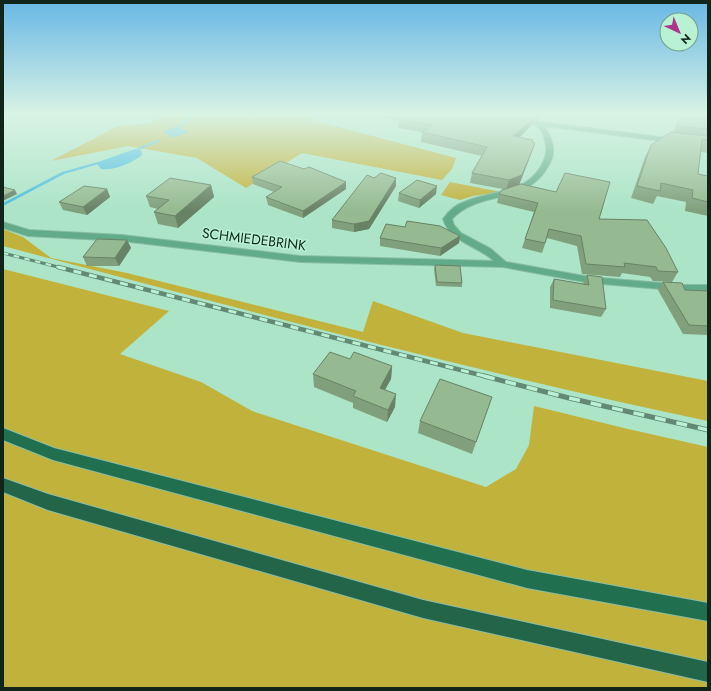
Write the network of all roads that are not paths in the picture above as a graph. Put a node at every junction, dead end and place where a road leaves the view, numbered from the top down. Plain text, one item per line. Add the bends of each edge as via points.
1 (550, 146) edge
2 (3, 225) edge
3 (503, 264) junction
4 (708, 288) edge
5 (3, 434) edge
6 (3, 485) edge
7 (708, 612) edge
8 (708, 672) edge

1 - 3 street via 551,153 536,178 524,187 466,203 454,210 447,219 448,226 457,234 488,251
2 - 3 street, SCHMIEDEBRINK via 28,233 129,239 300,259
3 - 4 street, SCHMIEDEBRINK via 590,280
5 - 7 highway via 53,454 527,579
6 - 8 highway via 48,502 423,609

